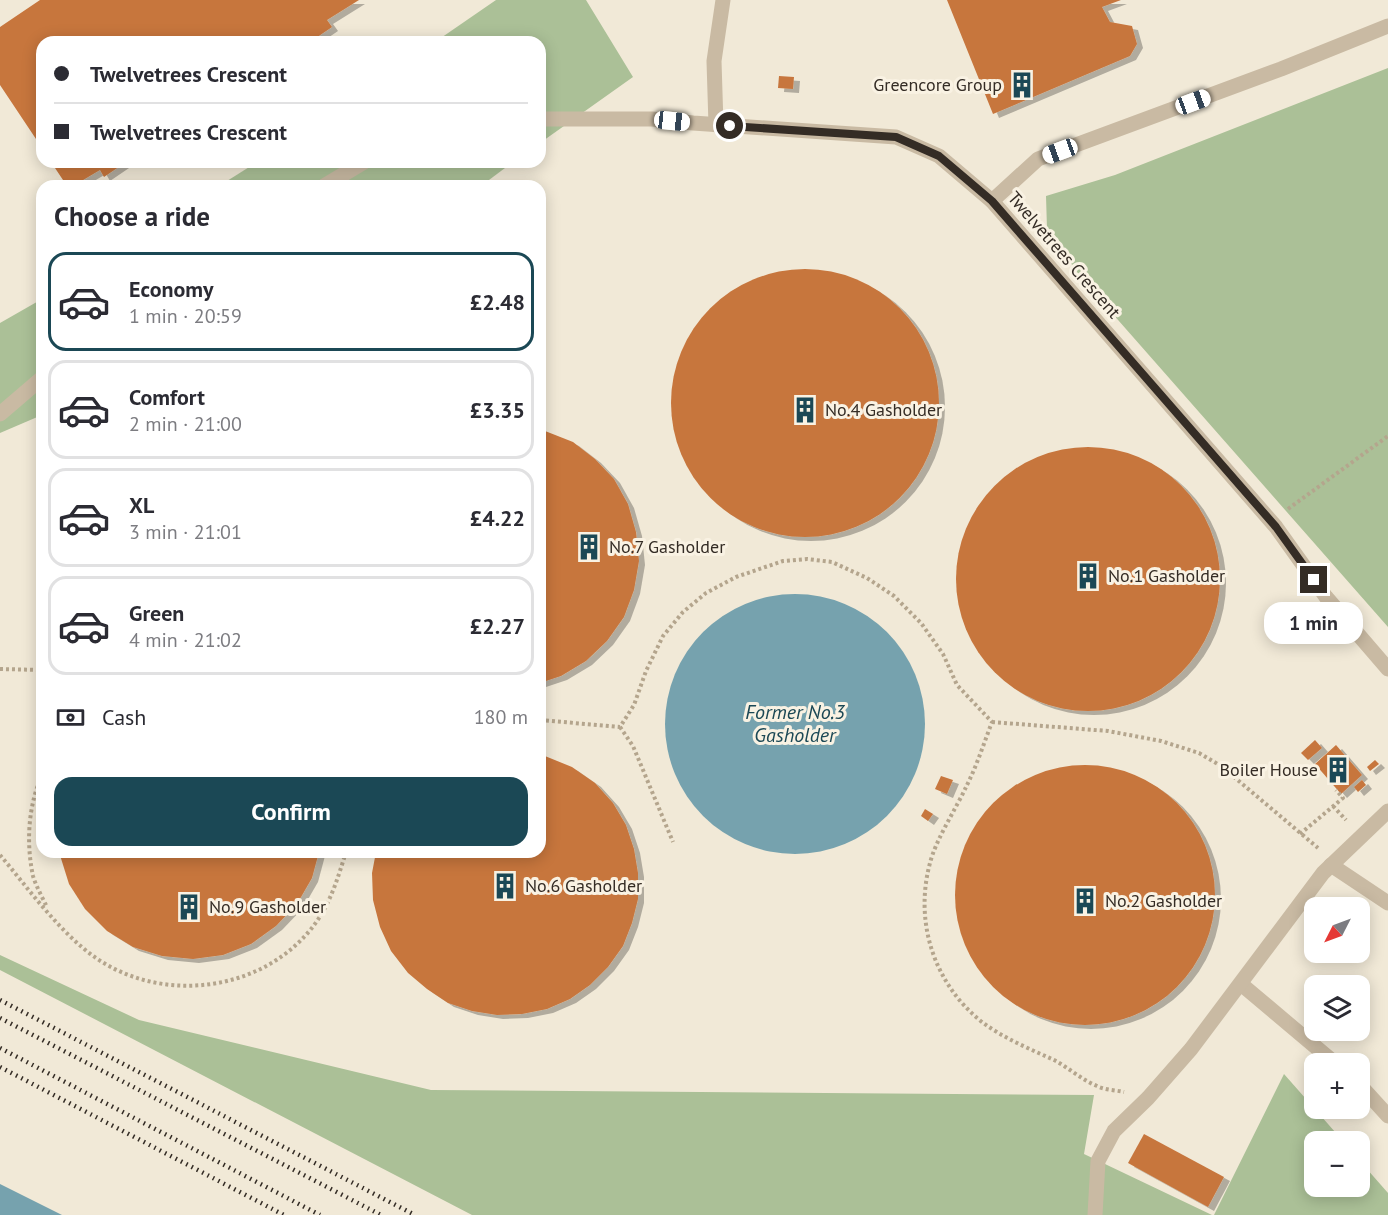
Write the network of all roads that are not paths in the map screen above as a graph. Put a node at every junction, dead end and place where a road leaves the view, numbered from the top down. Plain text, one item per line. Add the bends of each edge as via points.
1 (723, 0) edge
2 (1388, 26) edge
3 (546, 119) edge
4 (716, 125) junction
5 (354, 168) edge
6 (334, 180) edge
7 (992, 201) junction
8 (36, 383) edge
9 (0, 414) edge
10 (1388, 669) edge
11 (1388, 811) edge
12 (1334, 863) junction
13 (1388, 903) edge
14 (1241, 984) junction
15 (1323, 1053) edge
16 (1370, 1096) edge
17 (1388, 1116) edge
18 (1095, 1215) edge

1 - 4 street via 714,61
2 - 7 street via 1038,159
3 - 4 street, Twelvetrees Crescent via 652,119
4 - 7 street, Twelvetrees Crescent via 896,137 939,156
5 - 6 street
7 - 10 street, Twelvetrees Crescent via 1276,527 1326,597
8 - 9 street
11 - 12 street
12 - 13 street
12 - 14 street
14 - 15 street
14 - 18 street via 1191,1049 1114,1131 1098,1161
16 - 17 street

